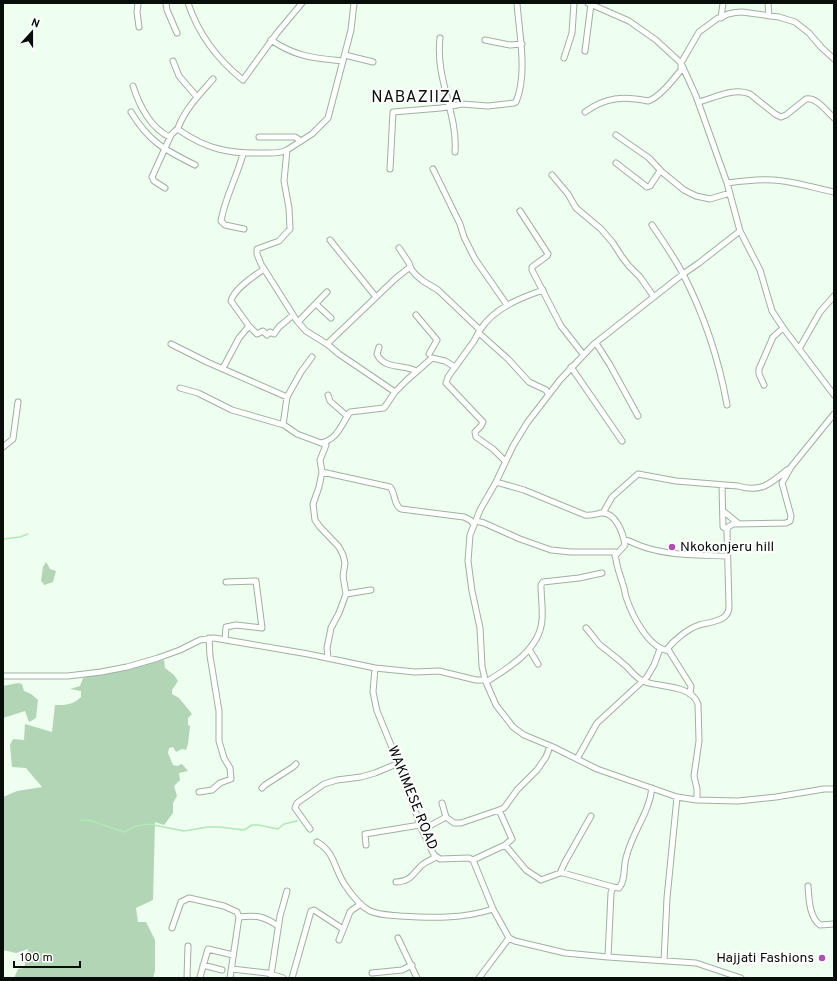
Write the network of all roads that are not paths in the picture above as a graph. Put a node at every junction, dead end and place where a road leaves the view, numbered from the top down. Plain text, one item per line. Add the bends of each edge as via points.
1 (138, 3) edge
2 (166, 3) edge
3 (188, 3) edge
4 (302, 3) edge
5 (354, 3) edge
6 (517, 3) edge
7 (574, 3) edge
8 (723, 3) edge
9 (768, 3) edge
10 (592, 4) edge
11 (769, 16) junction
12 (721, 18) junction
13 (139, 27) dead end
14 (177, 33) dead end
15 (440, 38) dead end
16 (271, 40) junction
17 (485, 40) dead end
18 (522, 44) junction
19 (585, 51) dead end
20 (344, 58) junction
21 (564, 58) dead end
22 (834, 59) edge
23 (172, 61) dead end
24 (372, 62) dead end
25 (681, 63) junction
26 (213, 79) dead end
27 (133, 86) dead end
28 (197, 97) junction
29 (699, 102) junction
30 (449, 106) junction
31 (131, 112) dead end
32 (585, 112) dead end
33 (834, 118) edge
34 (179, 130) junction
35 (616, 135) dead end
36 (170, 137) junction
37 (259, 137) dead end
38 (301, 141) junction
39 (165, 150) junction
40 (287, 150) junction
41 (454, 152) dead end
42 (243, 154) junction
43 (616, 162) dead end
44 (195, 166) dead end
45 (433, 168) dead end
46 (390, 169) dead end
47 (660, 171) junction
48 (552, 175) dead end
49 (727, 183) junction
50 (166, 188) dead end
51 (834, 192) edge
52 (730, 193) junction
53 (520, 212) dead end
54 (652, 225) dead end
55 (244, 229) dead end
56 (740, 231) junction
57 (330, 240) dead end
58 (400, 248) dead end
59 (410, 267) junction
60 (264, 269) junction
61 (683, 274) junction
62 (543, 290) junction
63 (327, 292) dead end
64 (834, 296) edge
65 (376, 297) junction
66 (654, 297) junction
67 (316, 304) junction
68 (507, 305) junction
69 (293, 315) junction
70 (416, 316) dead end
71 (331, 318) dead end
72 (298, 322) junction
73 (249, 326) junction
74 (783, 328) junction
75 (480, 331) junction
76 (596, 343) junction
77 (171, 344) dead end
78 (327, 344) junction
79 (379, 347) dead end
80 (799, 349) junction
81 (429, 354) dead end
82 (583, 354) junction
83 (312, 357) dead end
84 (455, 367) junction
85 (571, 367) junction
86 (223, 368) junction
87 (416, 372) junction
88 (764, 385) dead end
89 (832, 387) edge
90 (180, 388) dead end
91 (395, 392) junction
92 (548, 394) junction
93 (328, 395) dead end
94 (834, 395) edge
95 (287, 397) junction
96 (18, 402) dead end
97 (727, 404) dead end
98 (834, 414) edge
99 (348, 416) junction
100 (638, 416) dead end
101 (283, 425) junction
102 (622, 441) dead end
103 (322, 443) junction
104 (3, 447) edge
105 (505, 462) junction
106 (791, 467) junction
107 (322, 472) junction
108 (496, 482) junction
109 (722, 486) junction
110 (723, 511) junction
111 (603, 513) junction
112 (475, 522) junction
113 (739, 524) junction
114 (727, 529) junction
115 (624, 539) junction
116 (615, 556) junction
117 (727, 556) junction
118 (602, 573) dead end
119 (226, 582) dead end
120 (371, 590) dead end
121 (346, 594) junction
122 (586, 628) dead end
123 (209, 638) junction
124 (225, 640) junction
125 (529, 649) junction
126 (660, 649) junction
127 (669, 651) junction
128 (328, 658) junction
129 (538, 664) dead end
130 (374, 668) junction
131 (3, 676) edge
132 (485, 681) junction
133 (643, 681) junction
134 (690, 694) junction
135 (550, 746) junction
136 (576, 759) junction
137 (399, 763) junction
138 (296, 764) dead end
139 (262, 788) dead end
140 (652, 788) junction
141 (834, 789) edge
142 (199, 792) dead end
143 (677, 797) junction
144 (697, 800) junction
145 (442, 803) dead end
146 (499, 810) junction
147 (591, 816) dead end
148 (446, 817) junction
149 (310, 828) dead end
150 (421, 828) junction
151 (317, 842) dead end
152 (366, 845) dead end
153 (505, 845) junction
154 (436, 857) junction
155 (473, 860) junction
156 (560, 873) junction
157 (396, 882) dead end
158 (808, 886) dead end
159 (613, 887) junction
160 (287, 891) dead end
161 (361, 904) junction
162 (493, 909) junction
163 (239, 917) junction
164 (834, 924) edge
165 (278, 926) junction
166 (172, 928) dead end
167 (343, 929) junction
168 (398, 938) dead end
169 (509, 938) junction
170 (338, 940) dead end
171 (188, 946) dead end
172 (233, 955) junction
173 (608, 957) junction
174 (664, 961) junction
175 (203, 965) junction
176 (412, 965) junction
177 (232, 969) junction
178 (222, 970) dead end
179 (372, 973) dead end
180 (268, 975) edge
181 (200, 977) edge
182 (187, 978) edge
183 (230, 978) edge
184 (283, 978) edge
185 (292, 978) edge
186 (417, 978) edge
187 (479, 978) edge
188 (741, 978) edge

1 - 13 street
2 - 14 street
3 - 16 street via 206,41 243,80
4 - 16 street
5 - 20 street
6 - 18 street
7 - 21 street via 572,34
8 - 12 street
9 - 11 street
10 - 19 street
10 - 25 street via 629,21 656,40
11 - 12 street via 742,12
11 - 22 street via 795,22
12 - 25 street via 699,32
15 - 30 street via 439,67
16 - 20 street via 309,58
17 - 18 street via 510,45
18 - 30 street via 520,85 518,98 514,103 497,106
20 - 24 street
20 - 38 street via 328,118 317,130
23 - 28 street via 179,76
25 - 29 street
25 - 32 street via 681,70 651,100 616,98
26 - 28 street
27 - 36 street via 148,116 161,132
28 - 34 street via 184,115
29 - 33 street via 731,92 745,92 781,117 806,99 810,99
29 - 49 street
30 - 41 street via 454,133
30 - 46 street via 393,112
31 - 39 street via 146,133
34 - 36 street via 173,132
34 - 42 street via 211,147
35 - 47 street via 649,158
36 - 39 street
37 - 38 street via 295,137
38 - 40 street
39 - 44 street
39 - 50 street via 152,178
40 - 42 street
40 - 60 street via 284,181 290,229 279,241 256,250
42 - 55 street via 224,205 221,221 225,225
43 - 47 street via 647,187
45 - 68 street via 475,259
47 - 52 street via 696,196 710,199
48 - 66 street via 576,208 613,243
49 - 51 street via 774,180
49 - 52 street
52 - 56 street
53 - 62 street via 548,254 532,268
54 - 61 street
56 - 61 street
56 - 74 street via 760,270 770,306
57 - 65 street
58 - 59 street
59 - 65 street
59 - 75 street
60 - 69 street
60 - 73 street via 247,281 231,300
61 - 66 street
61 - 97 street via 710,342
62 - 68 street
62 - 82 street via 561,326
63 - 67 street
64 - 80 street via 820,312
65 - 78 street
66 - 76 street
67 - 71 street
67 - 72 street
68 - 75 street
69 - 72 street
69 - 73 street via 274,334 270,332 267,335 263,331 257,334
70 - 81 street via 437,340
72 - 78 street via 306,331
73 - 86 street via 239,338
74 - 80 street
74 - 88 street via 773,337 759,369 758,374
75 - 84 street
75 - 92 street via 529,382 546,390
76 - 82 street
76 - 100 street
77 - 86 street
78 - 91 street
79 - 87 street via 377,354 381,360
80 - 89 street
82 - 85 street
83 - 95 street
84 - 87 street via 432,358
84 - 105 street via 446,380 447,384 483,422 475,432 476,437 493,449
85 - 92 street
85 - 102 street
86 - 95 street
87 - 91 street
89 - 94 street
90 - 101 street via 198,393 232,410
91 - 99 street via 384,408 354,411
92 - 105 street via 527,423
93 - 99 street via 330,401
95 - 101 street
96 - 104 street via 13,439
98 - 106 street
99 - 103 street via 330,441
101 - 103 street via 297,434
103 - 107 street via 326,446 320,464
105 - 108 street
106 - 109 street via 764,487 748,489
106 - 113 street via 782,483 791,516 790,521
107 - 112 street via 390,487 397,507 401,509 464,517
107 - 121 street via 313,504 315,520 343,555
108 - 111 street via 524,490 585,515
108 - 112 street
109 - 110 street
109 - 111 street via 638,474 612,497
110 - 113 street
110 - 114 street via 723,527
111 - 115 street via 615,519
112 - 116 street via 484,523 551,550 615,552
112 - 132 street via 468,543 468,561 480,628
113 - 114 street
114 - 117 street
115 - 116 street via 625,545
115 - 117 street via 661,551
116 - 126 street via 619,578 637,622 648,639
117 - 127 street via 728,613 724,618 688,631 668,648
118 - 125 street via 543,582 542,620 538,637
119 - 124 street via 256,581 262,628 236,625 226,627
120 - 121 street
121 - 128 street via 331,628
122 - 133 street via 600,644
123 - 124 street
123 - 131 street via 158,658 101,672 68,676
123 - 142 street via 219,711 219,741 230,768 231,779 212,790
124 - 128 street
125 - 129 street
125 - 132 street via 502,673
126 - 127 street
126 - 133 street via 654,665
127 - 134 street via 691,686
128 - 130 street
130 - 132 street via 415,672 439,671
130 - 137 street, WAKIMESE ROAD via 373,692 377,711
132 - 135 street via 496,705 514,727 528,737
133 - 134 street
133 - 136 street via 598,724
134 - 144 street via 698,704 699,741 694,776
135 - 136 street
135 - 146 street via 537,770 504,808
136 - 140 street via 596,769
137 - 149 street via 375,773 324,784 297,803 295,808
137 - 150 street, WAKIMESE ROAD
138 - 139 street
140 - 143 street
140 - 159 street via 646,813 635,831 628,850 623,883 620,888
141 - 144 street via 738,801
143 - 144 street
143 - 174 street via 666,898
145 - 148 street
146 - 148 street via 456,824
146 - 153 street via 512,839
147 - 156 street
148 - 150 street
150 - 152 street via 366,834
150 - 154 street, WAKIMESE ROAD
151 - 161 street via 328,850 344,884
153 - 155 street
153 - 156 street via 526,870 538,878 544,880
154 - 155 street, WAKIMESE ROAD
154 - 157 street via 408,880
155 - 162 street
156 - 159 street
158 - 164 street via 809,901 815,920 820,925
159 - 173 street
160 - 165 street
161 - 162 street via 378,914 423,918 457,916
161 - 167 street via 352,910
162 - 169 street
163 - 165 street via 262,917
163 - 166 street via 234,910 189,898 181,902
163 - 172 street
165 - 180 street
167 - 170 street
167 - 185 street via 314,910 311,911
168 - 176 street
169 - 173 street via 565,953
169 - 187 street
171 - 182 street
172 - 175 street via 208,949
172 - 177 street
173 - 174 street
174 - 188 street via 696,963
175 - 178 street
175 - 181 street
176 - 179 street via 402,970
176 - 186 street
177 - 180 street
177 - 183 street
180 - 184 street

